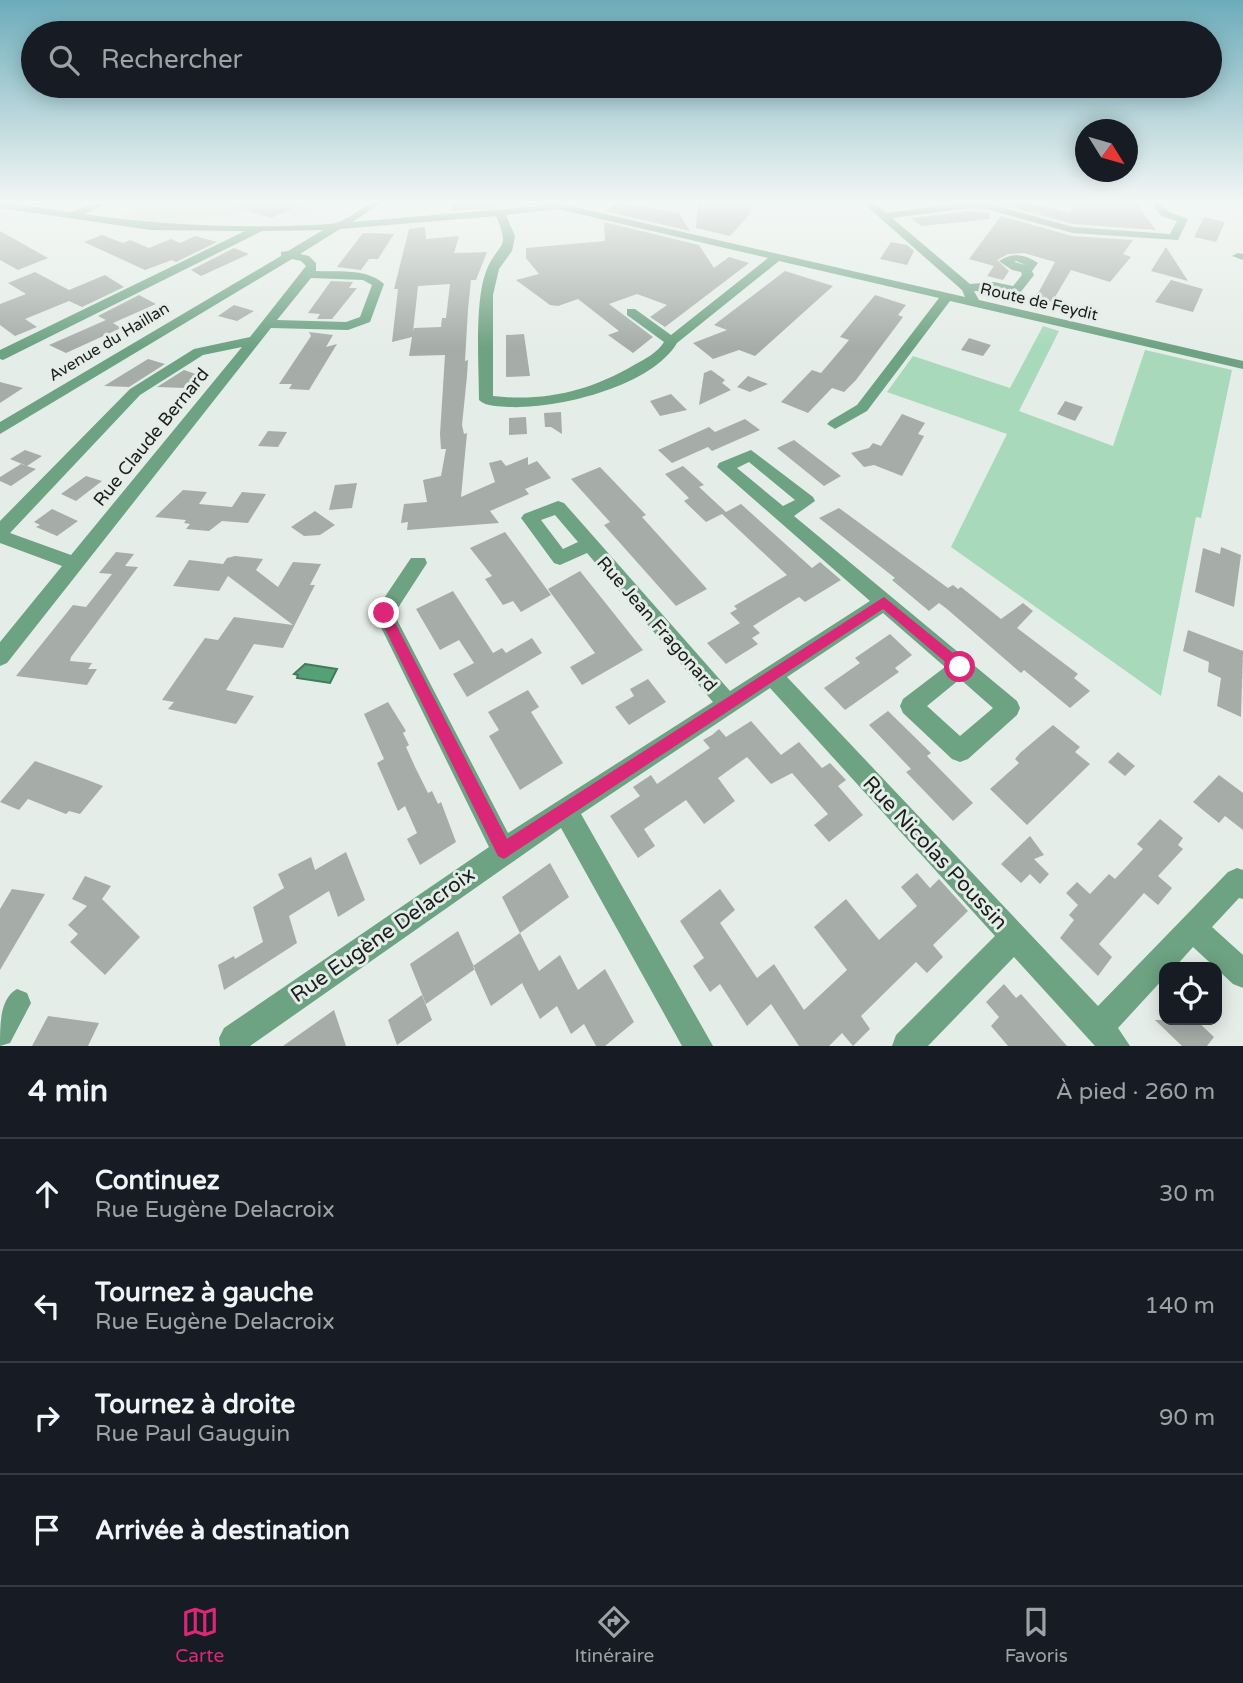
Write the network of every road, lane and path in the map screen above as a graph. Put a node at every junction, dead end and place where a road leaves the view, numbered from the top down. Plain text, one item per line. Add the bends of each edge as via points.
1 (213, 251) edge
2 (294, 251) edge
3 (506, 251) edge
4 (750, 251) edge
5 (924, 251) edge
6 (289, 254) junction
7 (776, 257) junction
8 (1025, 269) dead end
9 (307, 274) junction
10 (967, 288) junction
11 (946, 297) junction
12 (974, 303) junction
13 (631, 312) dead end
14 (267, 324) junction
15 (254, 340) junction
16 (671, 341) junction
17 (0, 354) edge
18 (1243, 365) edge
19 (835, 424) dead end
20 (0, 429) edge
21 (781, 515) dead end
22 (0, 534) edge
23 (588, 545) dead end
24 (418, 563) dead end
25 (75, 564) junction
26 (884, 602) junction
27 (0, 657) edge
28 (960, 667) dead end
29 (773, 676) junction
30 (726, 702) junction
31 (566, 812) junction
32 (504, 851) junction
33 (1243, 886) edge
34 (1191, 927) junction
35 (1013, 938) junction
36 (1243, 974) edge
37 (18, 1003) dead end
38 (0, 1033) edge
39 (1106, 1037) edge
40 (234, 1042) edge
41 (698, 1046) edge
42 (907, 1046) edge

1 - 17 street
2 - 6 street, Avenue du Haillan
3 - 16 street via 493,269 486,295 486,400 513,404 585,396 668,350
4 - 7 street, Route de Feydit
5 - 10 street
6 - 9 street via 311,262
6 - 20 street, Avenue du Haillan
7 - 11 street, Route de Feydit
7 - 16 street
8 - 10 street via 1028,275 1016,290
9 - 14 street, Rue Claude Bernard
9 - 14 street via 366,277 377,284 366,319 348,326
10 - 12 street
11 - 12 street, Route de Feydit
11 - 19 street via 862,408
12 - 18 street, Route de Feydit
13 - 16 street
14 - 15 street, Rue Claude Bernard
15 - 22 street via 199,352 135,391
15 - 25 street, Rue Claude Bernard
21 - 26 street
22 - 25 street
23 - 30 street, Rue Jean Fragonard
24 - 32 street via 384,613
25 - 27 street, Rue Claude Bernard
26 - 28 street
26 - 29 street, Rue Eugène Delacroix
29 - 30 street, Rue Eugène Delacroix
29 - 35 street, Rue Nicolas Poussin
30 - 31 street, Rue Eugène Delacroix
31 - 32 street, Rue Eugène Delacroix
31 - 41 street
32 - 40 street, Rue Eugène Delacroix
33 - 34 street, Rue Nicolas Poussin via 1237,881
34 - 36 street
34 - 39 street, Rue Nicolas Poussin
35 - 39 street, Rue Nicolas Poussin
35 - 42 street
37 - 38 street

